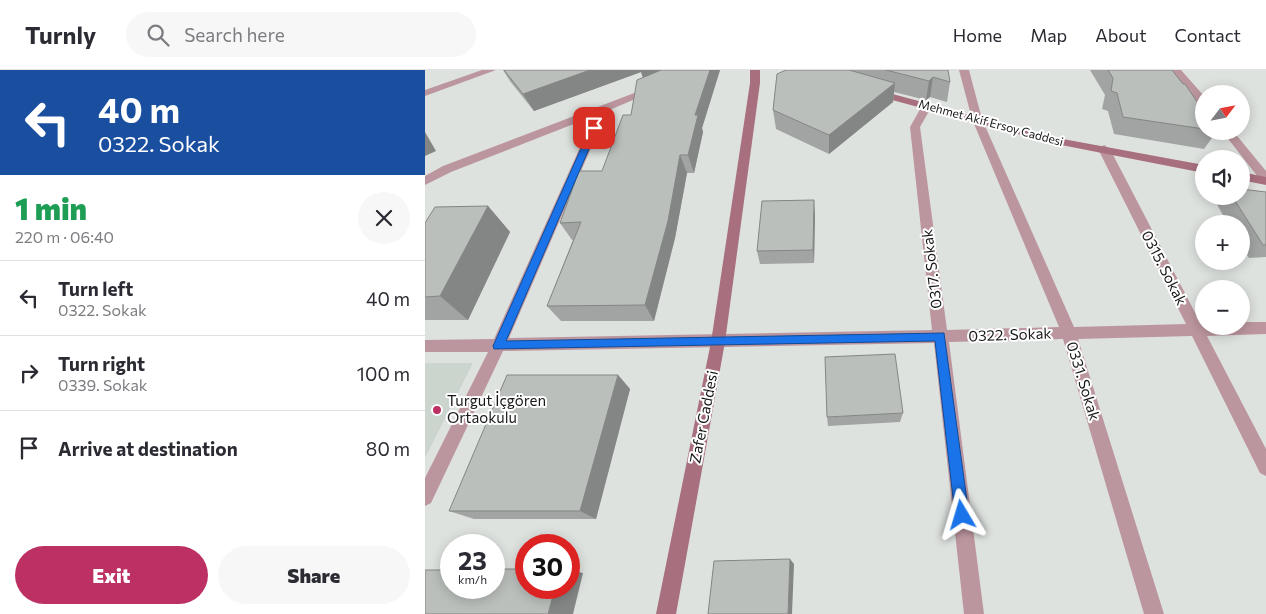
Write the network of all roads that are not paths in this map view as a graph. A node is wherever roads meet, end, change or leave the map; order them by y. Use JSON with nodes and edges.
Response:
{"nodes":[{"id":1,"x":491,"y":70,"type":"edge"},
{"id":2,"x":755,"y":70,"type":"edge"},
{"id":3,"x":964,"y":70,"type":"edge"},
{"id":4,"x":1177,"y":70,"type":"edge"},
{"id":5,"x":665,"y":85,"type":"edge"},
{"id":6,"x":866,"y":90,"type":"edge"},
{"id":7,"x":1195,"y":92,"type":"edge"},
{"id":8,"x":425,"y":93,"type":"edge"},
{"id":9,"x":927,"y":106,"type":"junction"},
{"id":10,"x":602,"y":110,"type":"junction"},
{"id":11,"x":977,"y":119,"type":"junction"},
{"id":12,"x":1234,"y":140,"type":"edge"},
{"id":13,"x":1104,"y":149,"type":"junction"},
{"id":14,"x":1195,"y":167,"type":"edge"},
{"id":15,"x":1250,"y":177,"type":"edge"},
{"id":16,"x":1266,"y":180,"type":"edge"},
{"id":17,"x":425,"y":181,"type":"edge"},
{"id":18,"x":1250,"y":328,"type":"edge"},
{"id":19,"x":1266,"y":328,"type":"edge"},
{"id":20,"x":1195,"y":330,"type":"joint"},
{"id":21,"x":1069,"y":333,"type":"junction"},
{"id":22,"x":1198,"y":335,"type":"edge"},
{"id":23,"x":940,"y":336,"type":"junction"},
{"id":24,"x":718,"y":342,"type":"junction"},
{"id":25,"x":425,"y":346,"type":"edge"},
{"id":26,"x":498,"y":346,"type":"junction"},
{"id":27,"x":1266,"y":467,"type":"edge"},
{"id":28,"x":425,"y":497,"type":"edge"},
{"id":29,"x":666,"y":614,"type":"edge"},
{"id":30,"x":974,"y":614,"type":"edge"},
{"id":31,"x":1153,"y":614,"type":"edge"}],
"edges":[{"from":1,"to":8,"type":"street"},
{"from":2,"to":24,"type":"street","name":"Zafer Caddesi"},
{"from":3,"to":11,"type":"street","name":"0331. Sokak"},
{"from":4,"to":7,"type":"street"},
{"from":5,"to":10,"type":"street"},
{"from":6,"to":9,"type":"street","name":"Mehmet Akif Ersoy Caddesi"},
{"from":9,"to":11,"type":"street","name":"Mehmet Akif Ersoy Caddesi"},
{"from":9,"to":23,"type":"street","name":"0317. Sokak"},
{"from":10,"to":17,"type":"street"},
{"from":10,"to":26,"type":"street"},
{"from":11,"to":13,"type":"street","name":"Mehmet Akif Ersoy Caddesi"},
{"from":11,"to":21,"type":"street","name":"0331. Sokak"},
{"from":12,"to":16,"type":"street"},
{"from":13,"to":14,"type":"street","name":"Mehmet Akif Ersoy Caddesi"},
{"from":13,"to":20,"type":"street","name":"0315. Sokak"},
{"from":15,"to":16,"type":"street"},
{"from":18,"to":19,"type":"street","name":"0322. Sokak"},
{"from":20,"to":21,"type":"street","name":"0322. Sokak"},
{"from":21,"to":23,"type":"street","name":"0322. Sokak"},
{"from":21,"to":31,"type":"street","name":"0331. Sokak"},
{"from":22,"to":27,"type":"street","name":"0315. Sokak"},
{"from":23,"to":24,"type":"street","name":"0322. Sokak"},
{"from":23,"to":30,"type":"street","name":"0317. Sokak"},
{"from":24,"to":26,"type":"street","name":"0322. Sokak"},
{"from":24,"to":29,"type":"street","name":"Zafer Caddesi"},
{"from":25,"to":26,"type":"street","name":"0322. Sokak"},
{"from":26,"to":28,"type":"street"}]}
